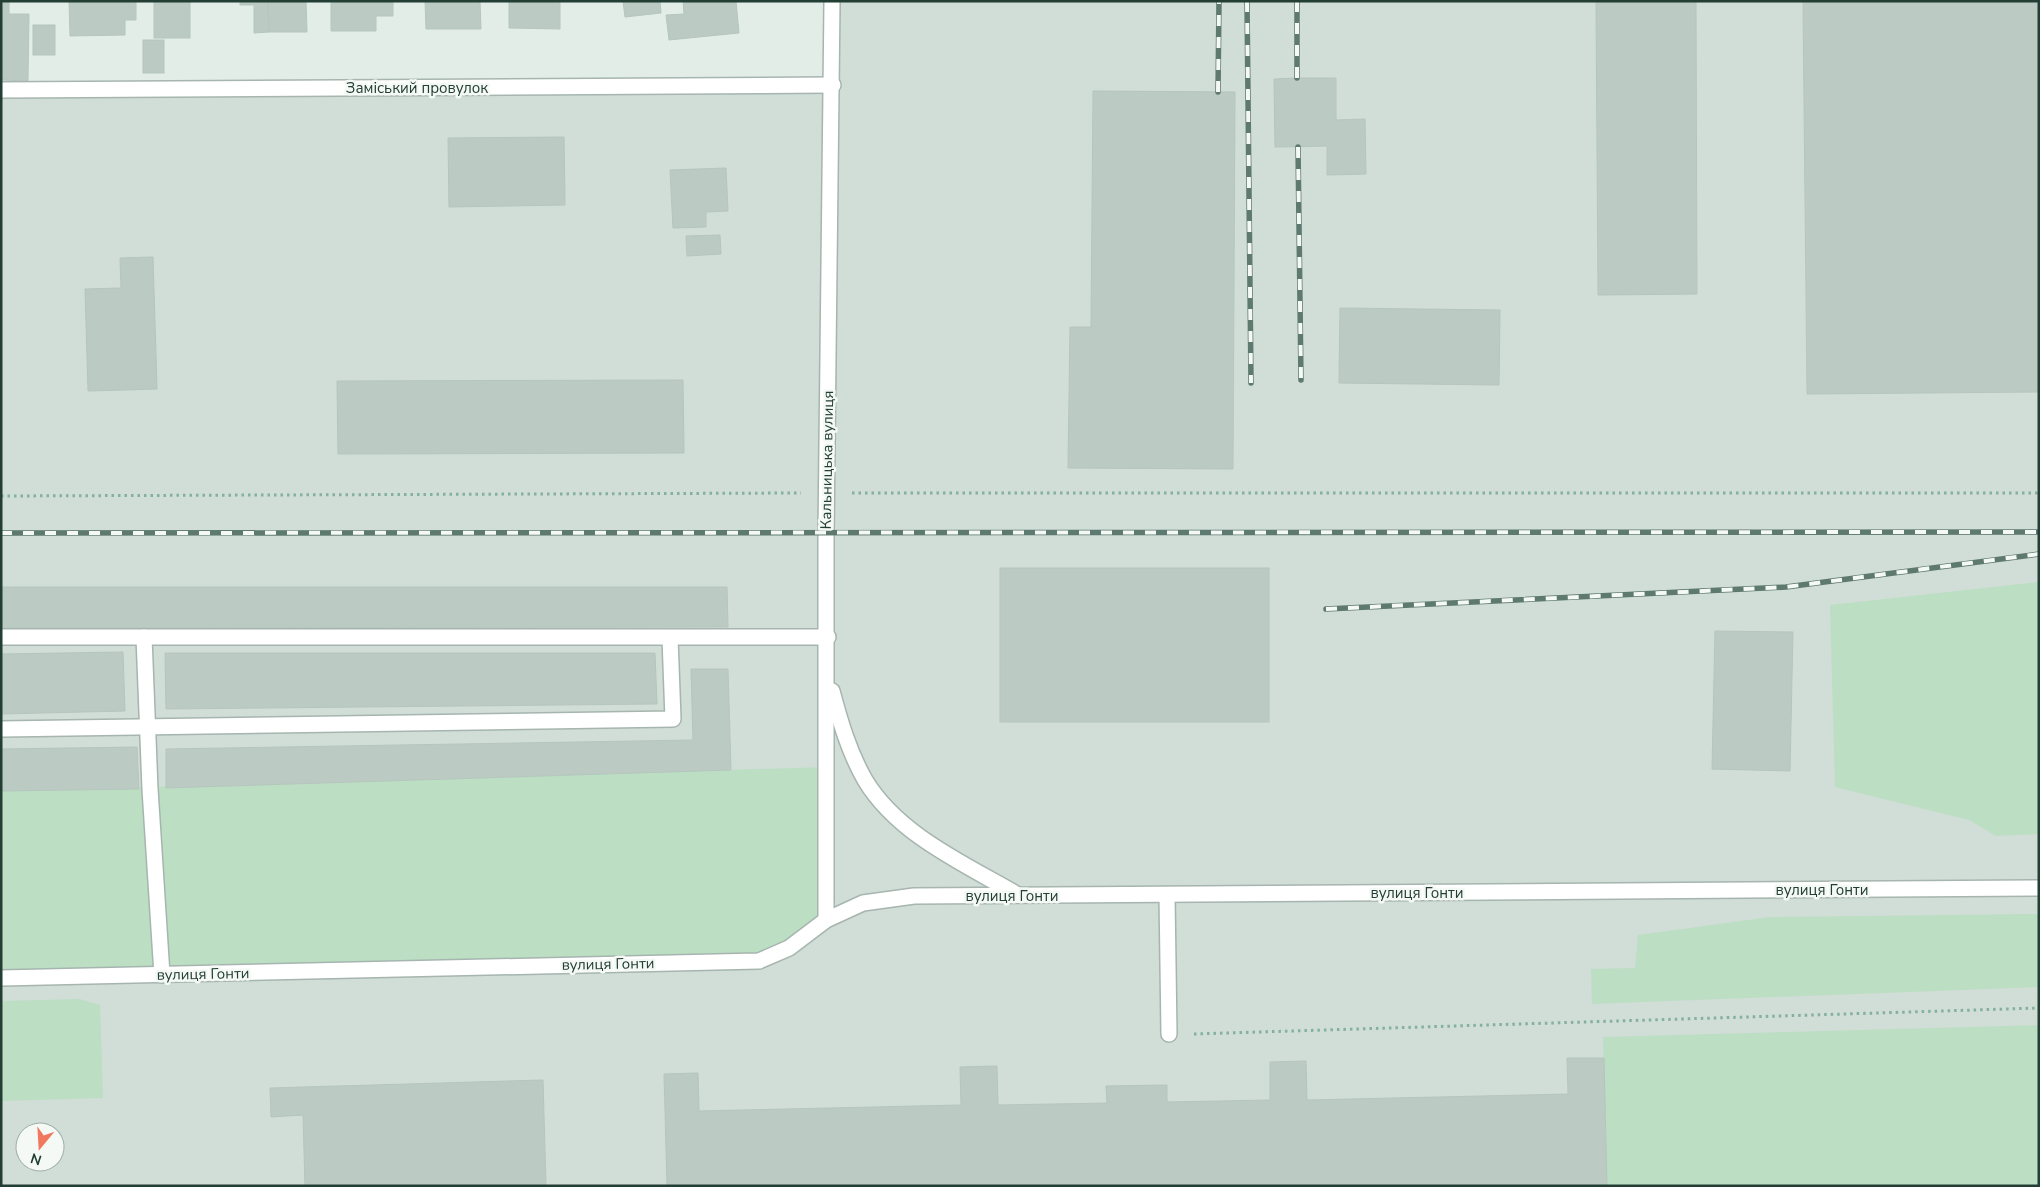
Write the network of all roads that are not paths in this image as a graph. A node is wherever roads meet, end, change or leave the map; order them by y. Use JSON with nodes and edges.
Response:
{"nodes":[{"id":1,"x":832,"y":1,"type":"edge"},
{"id":2,"x":833,"y":85,"type":"junction"},
{"id":3,"x":1,"y":90,"type":"edge"},
{"id":4,"x":1,"y":637,"type":"edge"},
{"id":5,"x":828,"y":637,"type":"junction"},
{"id":6,"x":144,"y":638,"type":"junction"},
{"id":7,"x":670,"y":638,"type":"junction"},
{"id":8,"x":827,"y":672,"type":"junction"},
{"id":9,"x":148,"y":727,"type":"junction"},
{"id":10,"x":1,"y":730,"type":"edge"},
{"id":11,"x":2039,"y":888,"type":"edge"},
{"id":12,"x":1168,"y":895,"type":"junction"},
{"id":13,"x":1020,"y":896,"type":"junction"},
{"id":14,"x":826,"y":920,"type":"junction"},
{"id":15,"x":162,"y":974,"type":"junction"},
{"id":16,"x":1,"y":978,"type":"edge"},
{"id":17,"x":1169,"y":1034,"type":"road end"}],
"edges":[{"from":1,"to":2,"type":"street","name":"Кальницька вулиця"},
{"from":2,"to":3,"type":"street","name":"Заміський провулок"},
{"from":2,"to":5,"type":"street","name":"Кальницька вулиця"},
{"from":4,"to":6,"type":"street"},
{"from":5,"to":7,"type":"street"},
{"from":5,"to":8,"type":"street","name":"Кальницька вулиця"},
{"from":6,"to":7,"type":"street"},
{"from":6,"to":9,"type":"street"},
{"from":7,"to":9,"type":"street"},
{"from":8,"to":13,"type":"street"},
{"from":8,"to":14,"type":"street","name":"Кальницька вулиця"},
{"from":9,"to":10,"type":"street"},
{"from":9,"to":15,"type":"street"},
{"from":11,"to":12,"type":"street","name":"вулиця Гонти"},
{"from":12,"to":13,"type":"street","name":"вулиця Гонти"},
{"from":12,"to":17,"type":"street"},
{"from":13,"to":14,"type":"street","name":"вулиця Гонти"},
{"from":14,"to":15,"type":"street","name":"вулиця Гонти"},
{"from":15,"to":16,"type":"street","name":"вулиця Гонти"}]}
